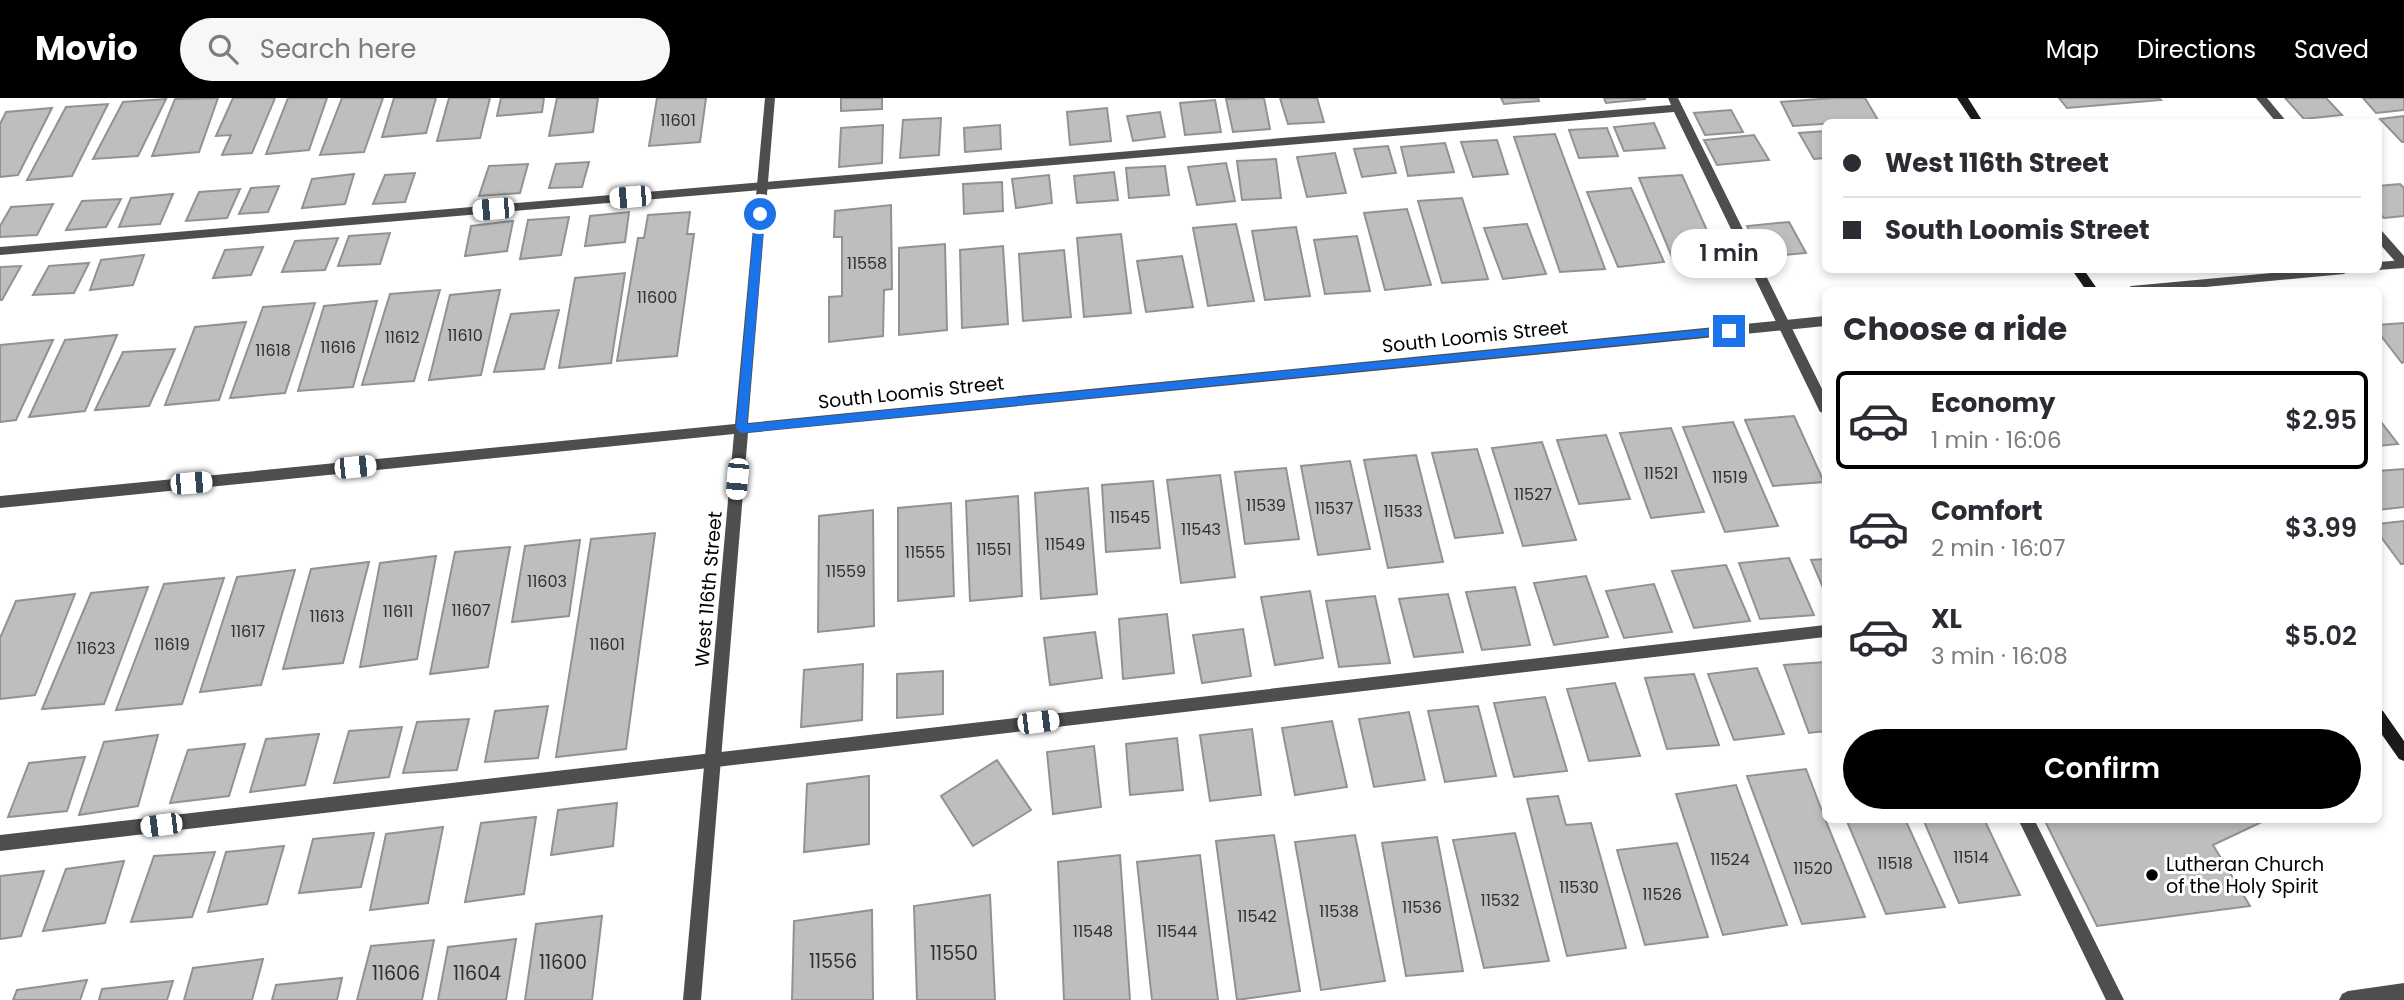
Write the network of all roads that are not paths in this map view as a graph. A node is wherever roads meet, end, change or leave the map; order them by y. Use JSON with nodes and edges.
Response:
{"nodes":[{"id":1,"x":770,"y":98,"type":"edge"},
{"id":2,"x":1962,"y":98,"type":"edge"},
{"id":3,"x":2261,"y":98,"type":"edge"},
{"id":4,"x":1675,"y":103,"type":"edge"},
{"id":5,"x":1976,"y":119,"type":"edge"},
{"id":6,"x":2279,"y":119,"type":"edge"},
{"id":7,"x":762,"y":186,"type":"junction"},
{"id":8,"x":2382,"y":239,"type":"edge"},
{"id":9,"x":0,"y":251,"type":"edge"},
{"id":10,"x":2404,"y":264,"type":"edge"},
{"id":11,"x":2382,"y":266,"type":"edge"},
{"id":12,"x":2312,"y":273,"type":"edge"},
{"id":13,"x":2163,"y":287,"type":"edge"},
{"id":14,"x":1822,"y":321,"type":"edge"},
{"id":15,"x":1785,"y":325,"type":"junction"},
{"id":16,"x":1822,"y":402,"type":"edge"},
{"id":17,"x":741,"y":428,"type":"junction"},
{"id":18,"x":0,"y":502,"type":"edge"},
{"id":19,"x":1822,"y":631,"type":"edge"},
{"id":20,"x":2382,"y":722,"type":"edge"},
{"id":21,"x":2404,"y":754,"type":"edge"},
{"id":22,"x":713,"y":760,"type":"junction"},
{"id":23,"x":2028,"y":823,"type":"edge"},
{"id":24,"x":0,"y":843,"type":"edge"},
{"id":25,"x":2404,"y":992,"type":"edge"},
{"id":26,"x":692,"y":1000,"type":"edge"},
{"id":27,"x":2115,"y":1000,"type":"edge"},
{"id":28,"x":2348,"y":1000,"type":"edge"}],
"edges":[{"from":1,"to":7,"type":"street","name":"West 116th Street"},
{"from":2,"to":5,"type":"street"},
{"from":3,"to":6,"type":"street"},
{"from":4,"to":7,"type":"street"},
{"from":4,"to":15,"type":"street"},
{"from":7,"to":9,"type":"street"},
{"from":7,"to":17,"type":"street","name":"West 116th Street"},
{"from":8,"to":10,"type":"street"},
{"from":10,"to":11,"type":"street"},
{"from":12,"to":13,"type":"street"},
{"from":14,"to":15,"type":"street","name":"South Loomis Street"},
{"from":15,"to":16,"type":"street"},
{"from":15,"to":17,"type":"street","name":"South Loomis Street"},
{"from":17,"to":18,"type":"street","name":"South Loomis Street"},
{"from":17,"to":22,"type":"street","name":"West 116th Street"},
{"from":19,"to":22,"type":"street"},
{"from":20,"to":21,"type":"street"},
{"from":22,"to":24,"type":"street"},
{"from":22,"to":26,"type":"street","name":"West 116th Street"},
{"from":23,"to":27,"type":"street"},
{"from":25,"to":28,"type":"street"}]}
